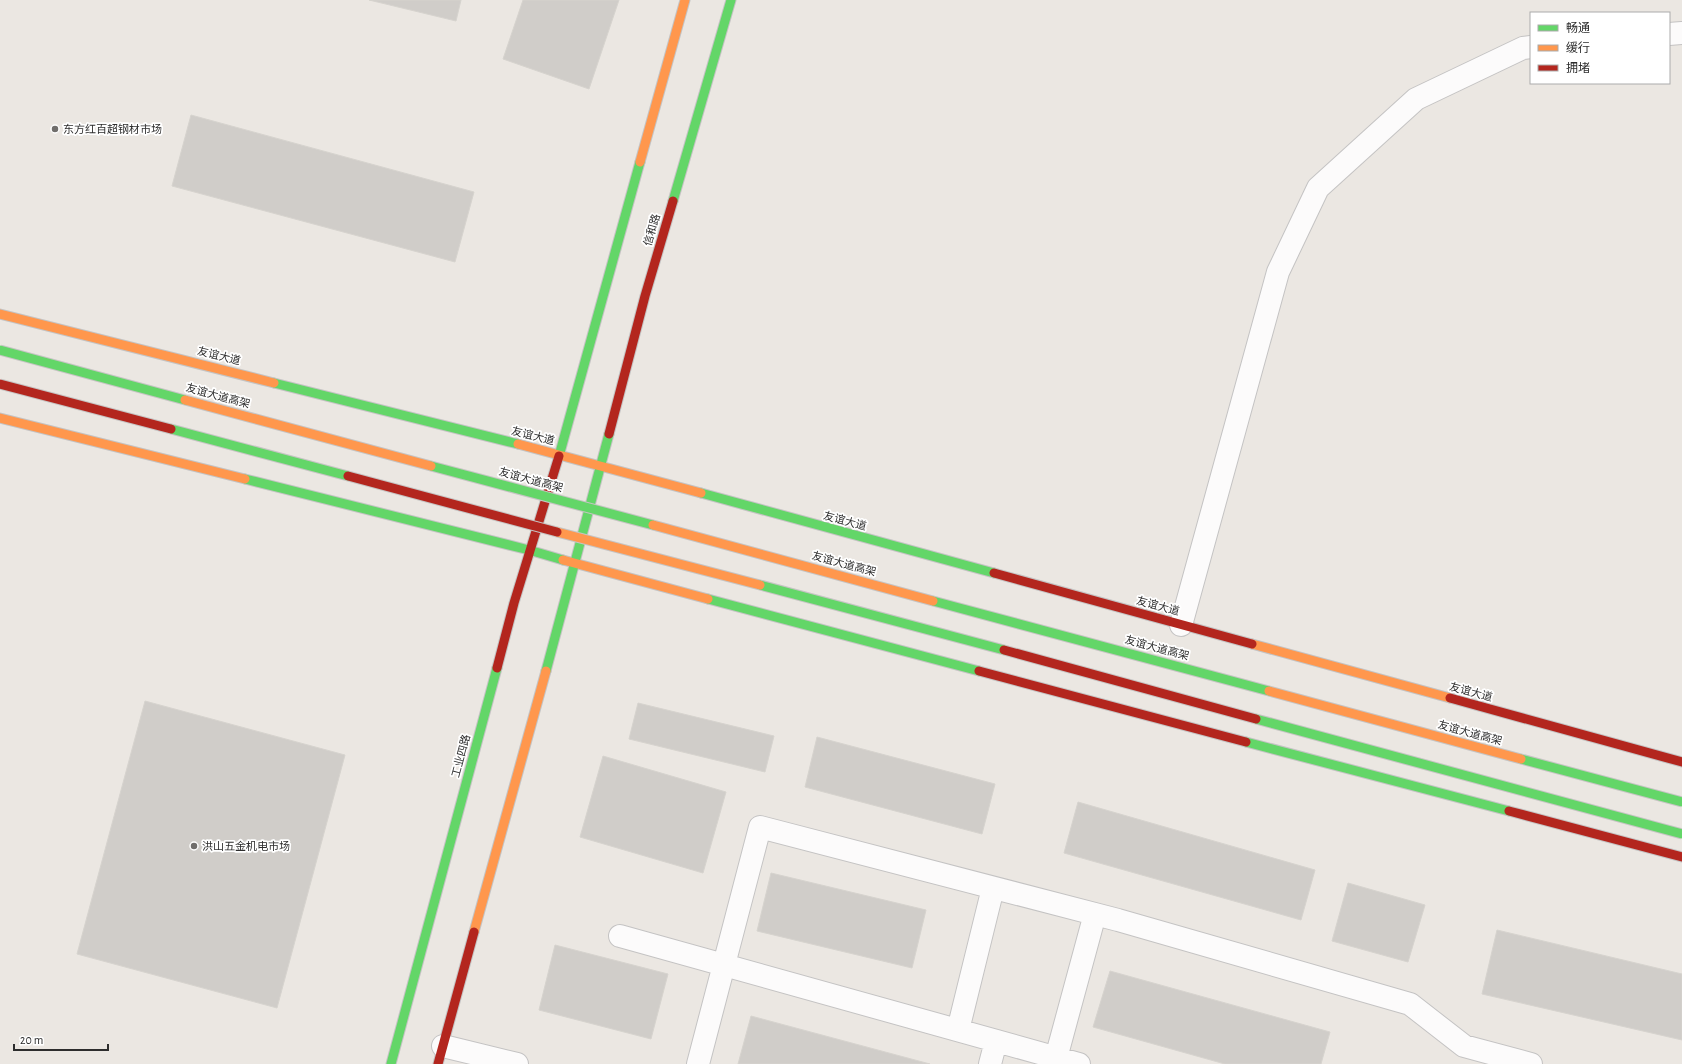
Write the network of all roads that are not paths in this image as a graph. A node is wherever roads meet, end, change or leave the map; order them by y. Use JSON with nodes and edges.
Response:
{"nodes":[{"id":1,"x":685,"y":0,"type":"edge"},
{"id":2,"x":731,"y":0,"type":"edge"},
{"id":3,"x":1682,"y":33,"type":"edge"},
{"id":4,"x":1670,"y":34,"type":"edge"},
{"id":5,"x":1530,"y":48,"type":"edge"},
{"id":6,"x":0,"y":314,"type":"edge"},
{"id":7,"x":0,"y":350,"type":"edge"},
{"id":8,"x":0,"y":384,"type":"edge"},
{"id":9,"x":0,"y":418,"type":"edge"},
{"id":10,"x":559,"y":454,"type":"junction"},
{"id":11,"x":600,"y":467,"type":"junction"},
{"id":12,"x":529,"y":550,"type":"junction"},
{"id":13,"x":575,"y":564,"type":"junction"},
{"id":14,"x":1181,"y":625,"type":"junction"},
{"id":15,"x":1682,"y":762,"type":"edge"},
{"id":16,"x":1682,"y":802,"type":"edge"},
{"id":17,"x":1682,"y":834,"type":"edge"},
{"id":18,"x":1682,"y":856,"type":"edge"},
{"id":19,"x":993,"y":888,"type":"junction"},
{"id":20,"x":1095,"y":914,"type":"junction"},
{"id":21,"x":620,"y":936,"type":"dead end"},
{"id":22,"x":724,"y":964,"type":"junction"},
{"id":23,"x":958,"y":1030,"type":"junction"},
{"id":24,"x":996,"y":1041,"type":"junction"},
{"id":25,"x":440,"y":1055,"type":"edge"},
{"id":26,"x":1056,"y":1058,"type":"junction"},
{"id":27,"x":391,"y":1064,"type":"edge"},
{"id":28,"x":517,"y":1064,"type":"edge"},
{"id":29,"x":698,"y":1064,"type":"edge"},
{"id":30,"x":990,"y":1064,"type":"edge"},
{"id":31,"x":1079,"y":1064,"type":"edge"},
{"id":32,"x":1531,"y":1064,"type":"edge"}],
"edges":[{"from":1,"to":10,"type":"main road"},
{"from":2,"to":11,"type":"main road","name":"信和路"},
{"from":3,"to":4,"type":"street"},
{"from":5,"to":14,"type":"street"},
{"from":6,"to":10,"type":"main road","name":"友谊大道"},
{"from":7,"to":16,"type":"main road","name":"友谊大道高架","bridge":true},
{"from":8,"to":17,"type":"main road","bridge":true},
{"from":9,"to":12,"type":"main road"},
{"from":10,"to":11,"type":"main road","name":"友谊大道"},
{"from":10,"to":12,"type":"main road","name":"工业四路"},
{"from":11,"to":13,"type":"main road"},
{"from":11,"to":14,"type":"main road","name":"友谊大道"},
{"from":12,"to":13,"type":"main road"},
{"from":12,"to":27,"type":"main road","name":"工业四路"},
{"from":13,"to":18,"type":"main road"},
{"from":13,"to":25,"type":"main road"},
{"from":14,"to":15,"type":"main road","name":"友谊大道"},
{"from":19,"to":20,"type":"street"},
{"from":19,"to":22,"type":"street"},
{"from":19,"to":23,"type":"street"},
{"from":20,"to":26,"type":"street"},
{"from":20,"to":32,"type":"street"},
{"from":21,"to":22,"type":"street"},
{"from":22,"to":23,"type":"street"},
{"from":22,"to":29,"type":"street"},
{"from":23,"to":24,"type":"street"},
{"from":24,"to":26,"type":"street"},
{"from":24,"to":30,"type":"street"},
{"from":25,"to":28,"type":"street"},
{"from":26,"to":31,"type":"street"}]}
